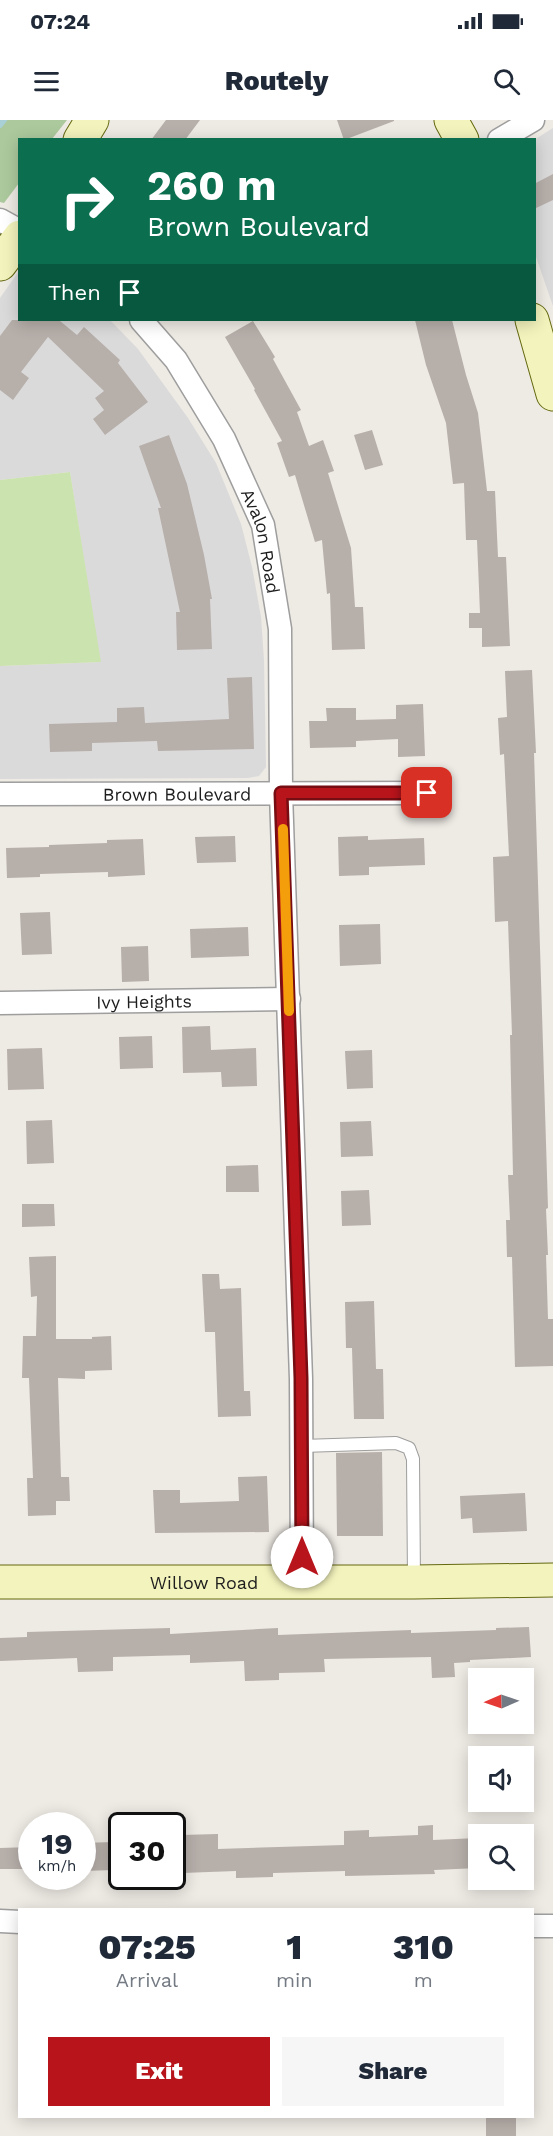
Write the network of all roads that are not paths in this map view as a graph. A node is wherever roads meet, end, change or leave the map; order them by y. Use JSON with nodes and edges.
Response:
{"nodes":[{"id":1,"x":92,"y":120,"type":"edge"},
{"id":2,"x":451,"y":120,"type":"edge"},
{"id":3,"x":533,"y":120,"type":"edge"},
{"id":4,"x":81,"y":138,"type":"edge"},
{"id":5,"x":461,"y":138,"type":"edge"},
{"id":6,"x":502,"y":138,"type":"edge"},
{"id":7,"x":0,"y":220,"type":"edge"},
{"id":8,"x":18,"y":230,"type":"edge"},
{"id":9,"x":18,"y":240,"type":"edge"},
{"id":10,"x":0,"y":264,"type":"edge"},
{"id":11,"x":142,"y":321,"type":"edge"},
{"id":12,"x":532,"y":321,"type":"edge"},
{"id":13,"x":553,"y":394,"type":"edge"},
{"id":14,"x":281,"y":793,"type":"junction"},
{"id":15,"x":427,"y":793,"type":"dead end"},
{"id":16,"x":0,"y":794,"type":"edge"},
{"id":17,"x":289,"y":999,"type":"junction"},
{"id":18,"x":0,"y":1003,"type":"edge"},
{"id":19,"x":302,"y":1446,"type":"junction"},
{"id":20,"x":553,"y":1580,"type":"edge"},
{"id":21,"x":0,"y":1582,"type":"edge"},
{"id":22,"x":303,"y":1582,"type":"junction"},
{"id":23,"x":414,"y":1582,"type":"junction"},
{"id":24,"x":0,"y":1921,"type":"edge"},
{"id":25,"x":18,"y":1922,"type":"edge"},
{"id":26,"x":534,"y":1926,"type":"edge"},
{"id":27,"x":553,"y":1926,"type":"edge"}],
"edges":[{"from":1,"to":4,"type":"street"},
{"from":2,"to":5,"type":"street"},
{"from":3,"to":6,"type":"street"},
{"from":7,"to":8,"type":"street"},
{"from":9,"to":10,"type":"street"},
{"from":11,"to":14,"type":"street","name":"Avalon Road"},
{"from":12,"to":13,"type":"street"},
{"from":14,"to":15,"type":"street","name":"Brown Boulevard"},
{"from":14,"to":16,"type":"street","name":"Brown Boulevard"},
{"from":14,"to":17,"type":"street","name":"Avalon Road"},
{"from":17,"to":18,"type":"street","name":"Ivy Heights"},
{"from":17,"to":19,"type":"street","name":"Avalon Road"},
{"from":19,"to":22,"type":"street","name":"Avalon Road"},
{"from":19,"to":23,"type":"lane"},
{"from":20,"to":23,"type":"street","name":"Willow Road"},
{"from":21,"to":22,"type":"street","name":"Willow Road"},
{"from":22,"to":23,"type":"street","name":"Willow Road"},
{"from":24,"to":25,"type":"street"},
{"from":26,"to":27,"type":"street"}]}
